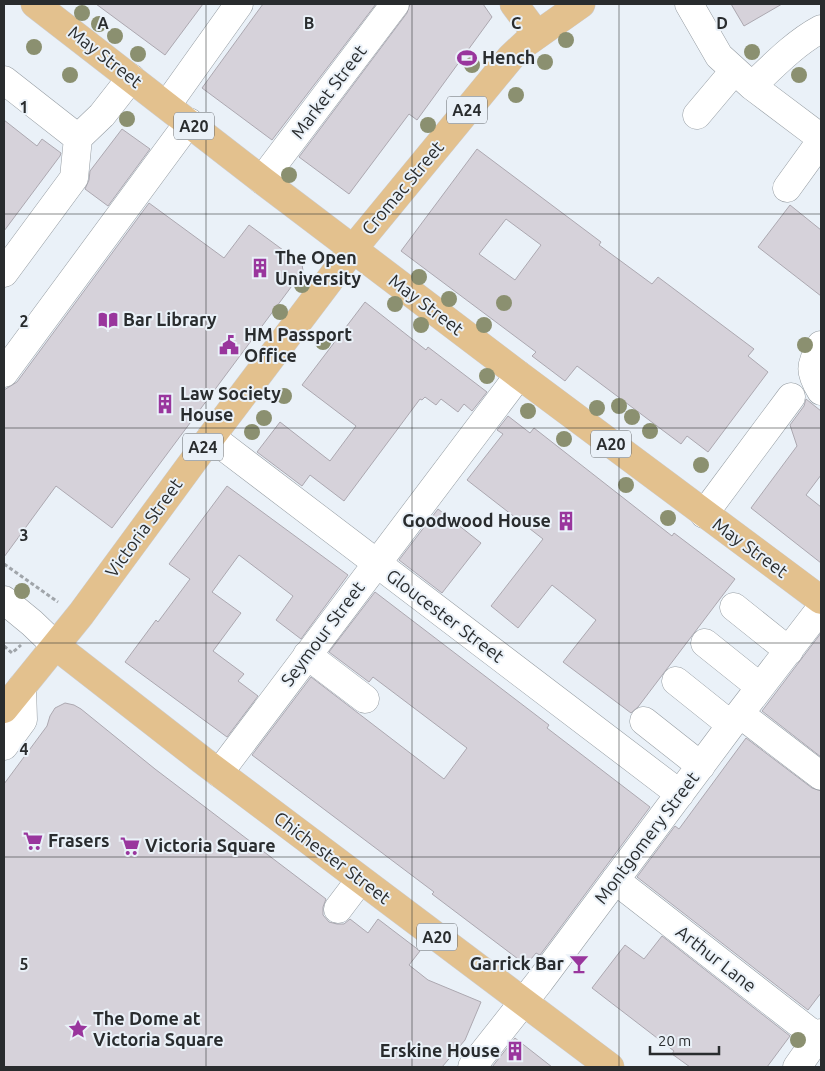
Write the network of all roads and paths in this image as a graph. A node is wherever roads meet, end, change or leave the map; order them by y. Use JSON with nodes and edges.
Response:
{"nodes":[{"id":1,"x":35,"y":4,"type":"edge"},
{"id":2,"x":239,"y":4,"type":"edge"},
{"id":3,"x":395,"y":4,"type":"edge"},
{"id":4,"x":514,"y":4,"type":"edge"},
{"id":5,"x":535,"y":4,"type":"edge"},
{"id":6,"x":581,"y":4,"type":"edge"},
{"id":7,"x":690,"y":4,"type":"edge"},
{"id":8,"x":821,"y":29,"type":"edge"},
{"id":9,"x":540,"y":33,"type":"junction"},
{"id":10,"x":131,"y":78,"type":"junction"},
{"id":11,"x":743,"y":79,"type":"junction"},
{"id":12,"x":4,"y":80,"type":"edge"},
{"id":13,"x":167,"y":105,"type":"junction"},
{"id":14,"x":697,"y":115,"type":"dead end"},
{"id":15,"x":189,"y":122,"type":"junction"},
{"id":16,"x":78,"y":138,"type":"junction"},
{"id":17,"x":821,"y":139,"type":"edge"},
{"id":18,"x":262,"y":180,"type":"junction"},
{"id":19,"x":787,"y":188,"type":"dead end"},
{"id":20,"x":353,"y":249,"type":"junction"},
{"id":21,"x":4,"y":273,"type":"edge"},
{"id":22,"x":821,"y":345,"type":"edge"},
{"id":23,"x":4,"y":373,"type":"edge"},
{"id":24,"x":519,"y":376,"type":"junction"},
{"id":25,"x":821,"y":391,"type":"edge"},
{"id":26,"x":791,"y":397,"type":"dead end"},
{"id":27,"x":211,"y":437,"type":"junction"},
{"id":28,"x":704,"y":514,"type":"junction"},
{"id":29,"x":376,"y":563,"type":"junction"},
{"id":30,"x":4,"y":564,"type":"edge"},
{"id":31,"x":4,"y":600,"type":"edge"},
{"id":32,"x":821,"y":600,"type":"edge"},
{"id":33,"x":64,"y":603,"type":"dead end"},
{"id":34,"x":734,"y":607,"type":"dead end"},
{"id":35,"x":821,"y":608,"type":"edge"},
{"id":36,"x":705,"y":643,"type":"dead end"},
{"id":37,"x":56,"y":646,"type":"junction"},
{"id":38,"x":789,"y":651,"type":"junction"},
{"id":39,"x":307,"y":655,"type":"junction"},
{"id":40,"x":676,"y":681,"type":"dead end"},
{"id":41,"x":22,"y":687,"type":"junction"},
{"id":42,"x":760,"y":687,"type":"junction"},
{"id":43,"x":365,"y":699,"type":"dead end"},
{"id":44,"x":4,"y":709,"type":"edge"},
{"id":45,"x":735,"y":719,"type":"junction"},
{"id":46,"x":644,"y":721,"type":"dead end"},
{"id":47,"x":4,"y":746,"type":"edge"},
{"id":48,"x":701,"y":766,"type":"junction"},
{"id":49,"x":219,"y":773,"type":"junction"},
{"id":50,"x":821,"y":776,"type":"edge"},
{"id":51,"x":675,"y":812,"type":"junction"},
{"id":52,"x":360,"y":880,"type":"junction"},
{"id":53,"x":615,"y":880,"type":"junction"},
{"id":54,"x":338,"y":909,"type":"dead end"},
{"id":55,"x":523,"y":1002,"type":"junction"},
{"id":56,"x":820,"y":1036,"type":"edge"},
{"id":57,"x":803,"y":1065,"type":"edge"},
{"id":58,"x":472,"y":1067,"type":"edge"},
{"id":59,"x":610,"y":1067,"type":"edge"}],
"edges":[{"from":1,"to":10,"type":"main road","name":"May Street","number":"A20"},
{"from":2,"to":13,"type":"street"},
{"from":3,"to":18,"type":"street","name":"Market Street"},
{"from":4,"to":9,"type":"main road"},
{"from":5,"to":9,"type":"main road"},
{"from":6,"to":9,"type":"main road","name":"Cromac Street","number":"A24"},
{"from":7,"to":11,"type":"street"},
{"from":8,"to":11,"type":"street"},
{"from":9,"to":20,"type":"main road","name":"Cromac Street","number":"A24"},
{"from":10,"to":13,"type":"main road","name":"May Street","number":"A20"},
{"from":10,"to":16,"type":"street"},
{"from":11,"to":14,"type":"street"},
{"from":11,"to":17,"type":"street"},
{"from":12,"to":16,"type":"street"},
{"from":13,"to":15,"type":"main road","name":"May Street","number":"A20"},
{"from":15,"to":18,"type":"main road","name":"May Street","number":"A20"},
{"from":15,"to":23,"type":"street"},
{"from":16,"to":21,"type":"street"},
{"from":17,"to":19,"type":"street"},
{"from":18,"to":20,"type":"main road","name":"May Street","number":"A20"},
{"from":20,"to":24,"type":"main road","name":"May Street","number":"A20"},
{"from":20,"to":27,"type":"main road","name":"Victoria Street","number":"A24"},
{"from":22,"to":25,"type":"street"},
{"from":24,"to":28,"type":"main road","name":"May Street","number":"A20"},
{"from":24,"to":29,"type":"street","name":"Seymour Street"},
{"from":26,"to":28,"type":"street"},
{"from":27,"to":29,"type":"street","name":"Gloucester Street"},
{"from":27,"to":37,"type":"main road","name":"Victoria Street","number":"A24"},
{"from":28,"to":32,"type":"main road","name":"May Street","number":"A20"},
{"from":29,"to":39,"type":"street","name":"Seymour Street"},
{"from":29,"to":51,"type":"street","name":"Gloucester Street"},
{"from":30,"to":33,"type":"path"},
{"from":31,"to":37,"type":"street"},
{"from":34,"to":38,"type":"street"},
{"from":35,"to":38,"type":"street","name":"Montgomery Street"},
{"from":36,"to":42,"type":"street"},
{"from":37,"to":41,"type":"main road","name":"Victoria Street","number":"A24"},
{"from":37,"to":49,"type":"main road","name":"Chichester Street","number":"A20"},
{"from":38,"to":42,"type":"street","name":"Montgomery Street"},
{"from":39,"to":43,"type":"street"},
{"from":39,"to":49,"type":"street","name":"Seymour Street"},
{"from":40,"to":45,"type":"street"},
{"from":41,"to":44,"type":"main road","name":"Victoria Street","number":"A24"},
{"from":41,"to":47,"type":"street"},
{"from":42,"to":45,"type":"street","name":"Montgomery Street"},
{"from":45,"to":48,"type":"street","name":"Montgomery Street"},
{"from":45,"to":50,"type":"street"},
{"from":46,"to":48,"type":"street"},
{"from":48,"to":51,"type":"street","name":"Montgomery Street"},
{"from":49,"to":52,"type":"main road","name":"Chichester Street","number":"A20"},
{"from":51,"to":53,"type":"street","name":"Montgomery Street"},
{"from":52,"to":54,"type":"street"},
{"from":52,"to":55,"type":"main road","name":"Chichester Street","number":"A20"},
{"from":53,"to":55,"type":"street","name":"Montgomery Street"},
{"from":53,"to":56,"type":"street","name":"Arthur Lane"},
{"from":55,"to":58,"type":"street","name":"Montgomery Street"},
{"from":55,"to":59,"type":"main road","name":"Chichester Street","number":"A20"},
{"from":56,"to":57,"type":"street"}]}
